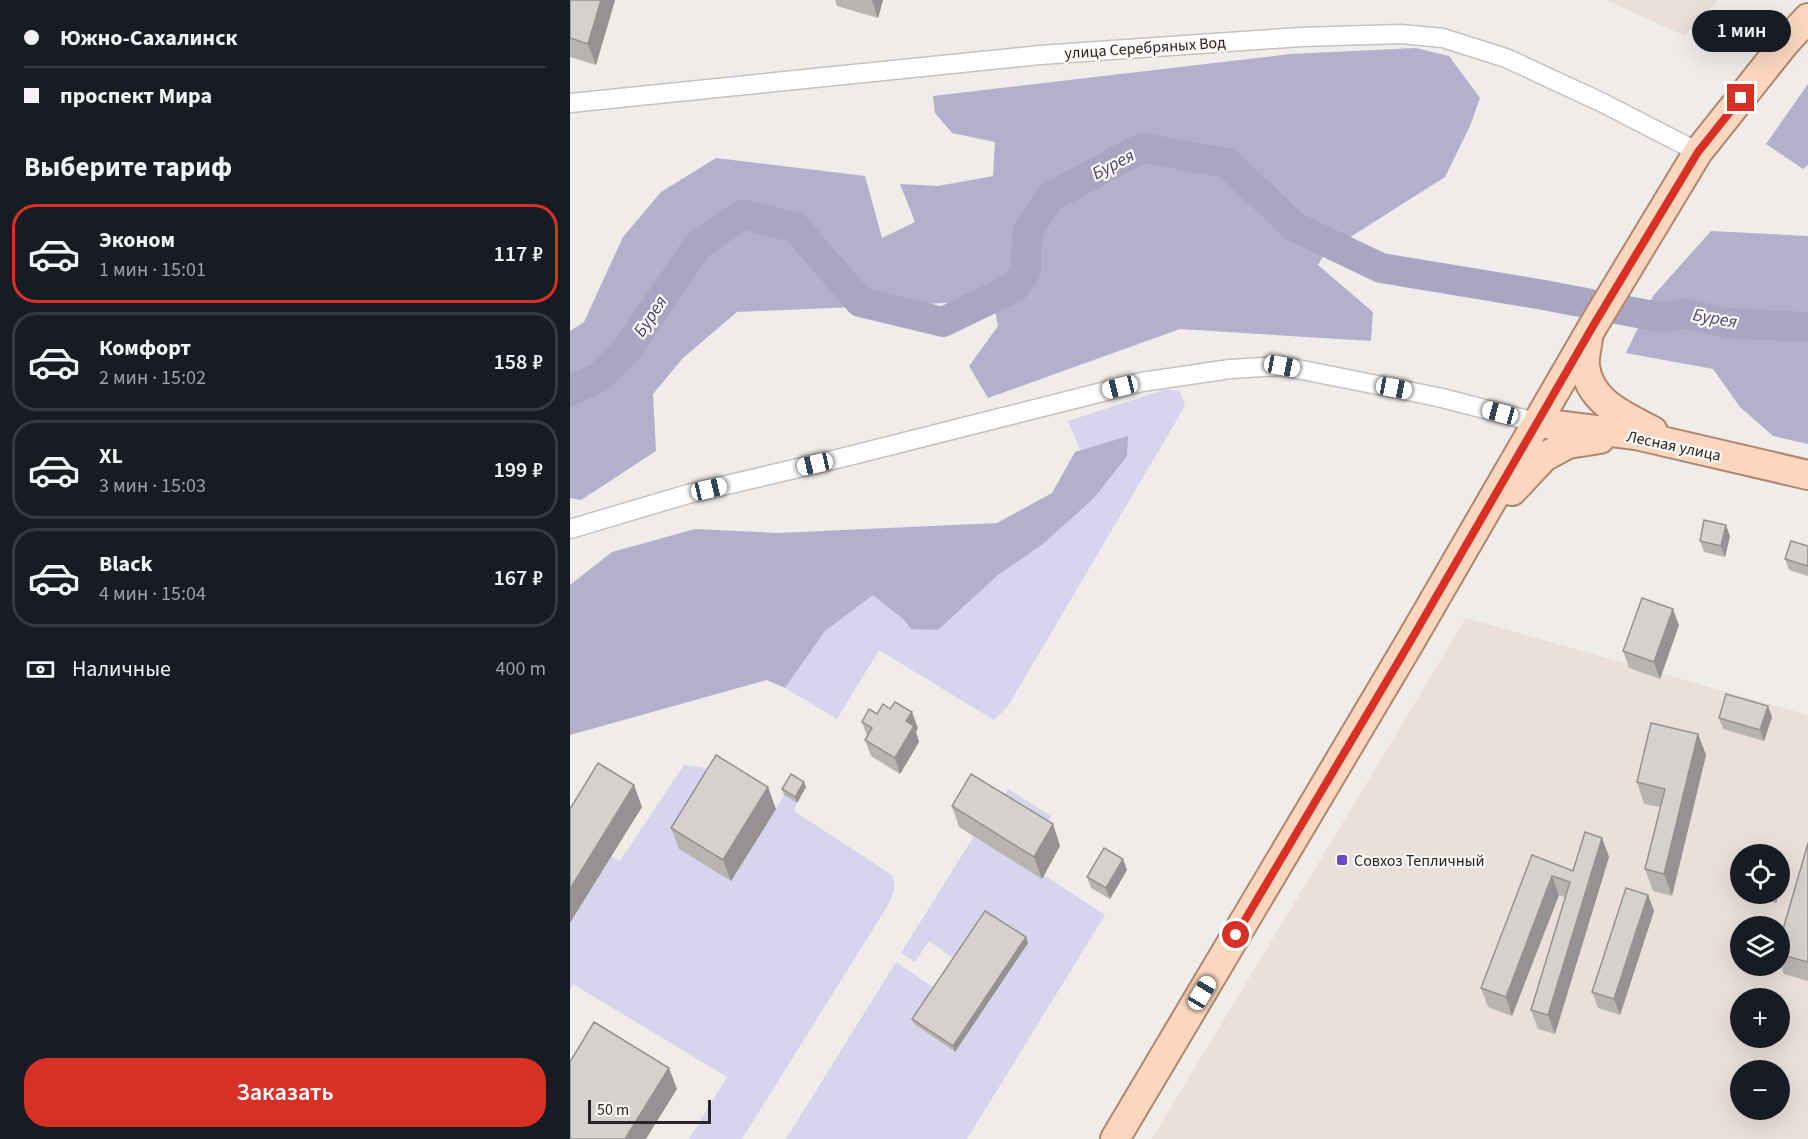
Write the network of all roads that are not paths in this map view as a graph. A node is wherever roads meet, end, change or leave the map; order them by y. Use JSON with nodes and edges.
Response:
{"nodes":[{"id":1,"x":1808,"y":18,"type":"edge"},
{"id":2,"x":570,"y":103,"type":"edge"},
{"id":3,"x":1698,"y":152,"type":"junction"},
{"id":4,"x":1591,"y":331,"type":"junction"},
{"id":5,"x":1539,"y":423,"type":"junction"},
{"id":6,"x":1627,"y":435,"type":"junction"},
{"id":7,"x":1682,"y":446,"type":"junction"},
{"id":8,"x":1808,"y":475,"type":"edge"},
{"id":9,"x":570,"y":528,"type":"edge"},
{"id":10,"x":1462,"y":554,"type":"junction"},
{"id":11,"x":1114,"y":1139,"type":"edge"}],
"edges":[{"from":1,"to":3,"type":"main road"},
{"from":2,"to":3,"type":"street","name":"улица Серебряных Вод"},
{"from":3,"to":4,"type":"main road"},
{"from":4,"to":5,"type":"main road"},
{"from":4,"to":7,"type":"main road"},
{"from":5,"to":6,"type":"main road","name":"Лесная улица"},
{"from":5,"to":9,"type":"street"},
{"from":5,"to":10,"type":"main road"},
{"from":6,"to":7,"type":"main road","name":"Лесная улица"},
{"from":6,"to":10,"type":"main road"},
{"from":7,"to":8,"type":"main road","name":"Лесная улица"},
{"from":10,"to":11,"type":"main road"}]}
